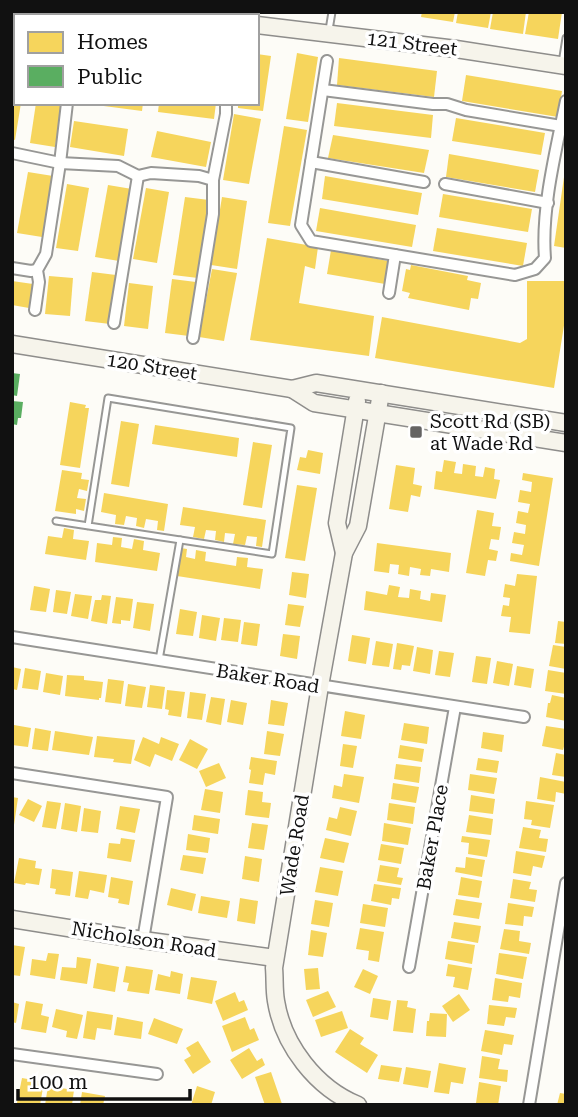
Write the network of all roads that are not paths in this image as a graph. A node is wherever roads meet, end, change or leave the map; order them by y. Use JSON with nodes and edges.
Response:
{"nodes":[{"id":1,"x":332,"y":12,"type":"edge"},
{"id":2,"x":259,"y":25,"type":"edge"},
{"id":3,"x":329,"y":33,"type":"junction"},
{"id":4,"x":566,"y":38,"type":"edge"},
{"id":5,"x":327,"y":61,"type":"dead end"},
{"id":6,"x":564,"y":66,"type":"edge"},
{"id":7,"x":323,"y":90,"type":"junction"},
{"id":8,"x":566,"y":101,"type":"edge"},
{"id":9,"x":67,"y":105,"type":"edge"},
{"id":10,"x":226,"y":105,"type":"edge"},
{"id":11,"x":561,"y":126,"type":"junction"},
{"id":12,"x":12,"y":153,"type":"edge"},
{"id":13,"x":311,"y":162,"type":"junction"},
{"id":14,"x":60,"y":163,"type":"junction"},
{"id":15,"x":138,"y":176,"type":"junction"},
{"id":16,"x":213,"y":180,"type":"junction"},
{"id":17,"x":424,"y":181,"type":"dead end"},
{"id":18,"x":445,"y":184,"type":"dead end"},
{"id":19,"x":548,"y":203,"type":"junction"},
{"id":20,"x":395,"y":255,"type":"junction"},
{"id":21,"x":12,"y":268,"type":"edge"},
{"id":22,"x":37,"y":270,"type":"junction"},
{"id":23,"x":389,"y":293,"type":"dead end"},
{"id":24,"x":35,"y":310,"type":"dead end"},
{"id":25,"x":114,"y":323,"type":"dead end"},
{"id":26,"x":193,"y":338,"type":"dead end"},
{"id":27,"x":12,"y":344,"type":"edge"},
{"id":28,"x":292,"y":388,"type":"junction"},
{"id":29,"x":359,"y":390,"type":"junction"},
{"id":30,"x":381,"y":393,"type":"junction"},
{"id":31,"x":356,"y":409,"type":"junction"},
{"id":32,"x":378,"y":413,"type":"junction"},
{"id":33,"x":566,"y":423,"type":"edge"},
{"id":34,"x":566,"y":443,"type":"edge"},
{"id":35,"x":56,"y":521,"type":"dead end"},
{"id":36,"x":88,"y":526,"type":"junction"},
{"id":37,"x":180,"y":540,"type":"junction"},
{"id":38,"x":344,"y":553,"type":"junction"},
{"id":39,"x":12,"y":637,"type":"edge"},
{"id":40,"x":159,"y":660,"type":"junction"},
{"id":41,"x":320,"y":686,"type":"junction"},
{"id":42,"x":455,"y":707,"type":"junction"},
{"id":43,"x":524,"y":718,"type":"dead end"},
{"id":44,"x":12,"y":773,"type":"edge"},
{"id":45,"x":566,"y":883,"type":"edge"},
{"id":46,"x":565,"y":899,"type":"edge"},
{"id":47,"x":12,"y":919,"type":"edge"},
{"id":48,"x":142,"y":940,"type":"junction"},
{"id":49,"x":275,"y":958,"type":"junction"},
{"id":50,"x":409,"y":967,"type":"dead end"},
{"id":51,"x":12,"y":1054,"type":"edge"},
{"id":52,"x":157,"y":1074,"type":"dead end"},
{"id":53,"x":358,"y":1105,"type":"edge"},
{"id":54,"x":528,"y":1105,"type":"edge"}],
"edges":[{"from":1,"to":3,"type":"lane"},
{"from":2,"to":3,"type":"street","name":"121 Street"},
{"from":3,"to":6,"type":"street","name":"121 Street"},
{"from":4,"to":6,"type":"lane"},
{"from":5,"to":7,"type":"street"},
{"from":7,"to":11,"type":"street"},
{"from":7,"to":13,"type":"street"},
{"from":8,"to":11,"type":"street"},
{"from":9,"to":14,"type":"street"},
{"from":10,"to":16,"type":"street"},
{"from":11,"to":19,"type":"street"},
{"from":12,"to":14,"type":"street"},
{"from":13,"to":17,"type":"street"},
{"from":13,"to":20,"type":"street"},
{"from":14,"to":15,"type":"street"},
{"from":14,"to":22,"type":"street"},
{"from":15,"to":16,"type":"street"},
{"from":15,"to":25,"type":"street"},
{"from":16,"to":26,"type":"street"},
{"from":18,"to":19,"type":"street"},
{"from":19,"to":20,"type":"street"},
{"from":20,"to":23,"type":"street"},
{"from":21,"to":22,"type":"street"},
{"from":22,"to":24,"type":"street"},
{"from":27,"to":28,"type":"street","name":"120 Street"},
{"from":28,"to":29,"type":"street","name":"120 Street"},
{"from":28,"to":31,"type":"street","name":"120 Street"},
{"from":29,"to":30,"type":"street","name":"120 Street"},
{"from":29,"to":31,"type":"street","name":"Wade Road"},
{"from":30,"to":32,"type":"street","name":"Wade Road"},
{"from":30,"to":33,"type":"street","name":"120 Street"},
{"from":31,"to":32,"type":"street","name":"120 Street"},
{"from":31,"to":38,"type":"street","name":"Wade Road"},
{"from":32,"to":34,"type":"street","name":"120 Street"},
{"from":32,"to":38,"type":"street","name":"Wade Road"},
{"from":35,"to":36,"type":"lane"},
{"from":36,"to":37,"type":"lane"},
{"from":36,"to":37,"type":"lane"},
{"from":37,"to":40,"type":"lane"},
{"from":38,"to":41,"type":"street","name":"Wade Road"},
{"from":39,"to":40,"type":"street","name":"Baker Road"},
{"from":40,"to":41,"type":"street","name":"Baker Road"},
{"from":41,"to":42,"type":"street","name":"Baker Road"},
{"from":41,"to":49,"type":"street","name":"Wade Road"},
{"from":42,"to":43,"type":"street","name":"Baker Road"},
{"from":42,"to":50,"type":"street","name":"Baker Place"},
{"from":44,"to":48,"type":"street"},
{"from":45,"to":46,"type":"street"},
{"from":46,"to":54,"type":"street"},
{"from":47,"to":48,"type":"street","name":"Nicholson Road"},
{"from":48,"to":49,"type":"street","name":"Nicholson Road"},
{"from":49,"to":53,"type":"street","name":"Wade Road"},
{"from":51,"to":52,"type":"street"}]}
